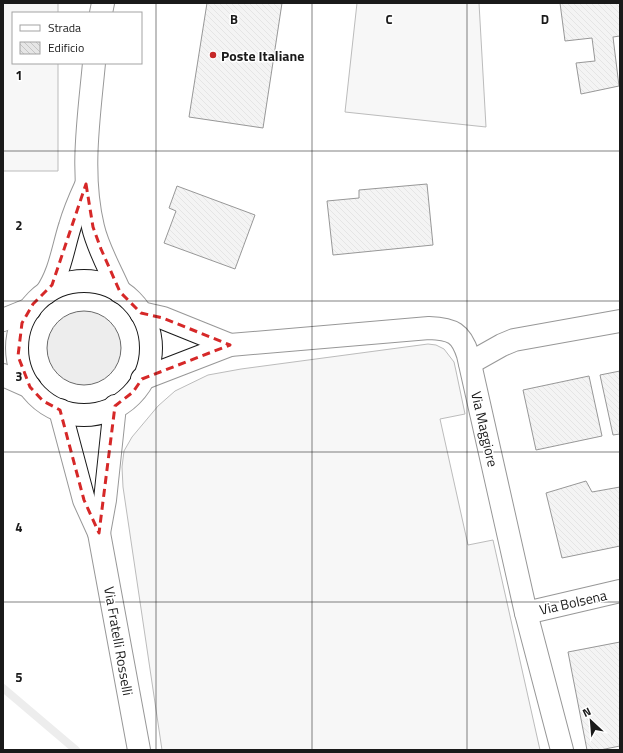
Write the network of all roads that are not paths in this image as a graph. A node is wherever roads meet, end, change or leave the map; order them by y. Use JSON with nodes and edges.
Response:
{"nodes":[{"id":1,"x":94,"y":64,"type":"edge"},
{"id":2,"x":86,"y":184,"type":"junction"},
{"id":3,"x":120,"y":292,"type":"junction"},
{"id":4,"x":46,"y":293,"type":"junction"},
{"id":5,"x":30,"y":309,"type":"junction"},
{"id":6,"x":141,"y":313,"type":"junction"},
{"id":7,"x":3,"y":320,"type":"edge"},
{"id":8,"x":620,"y":321,"type":"edge"},
{"id":9,"x":230,"y":345,"type":"junction"},
{"id":10,"x":470,"y":363,"type":"junction"},
{"id":11,"x":3,"y":375,"type":"edge"},
{"id":12,"x":142,"y":379,"type":"junction"},
{"id":13,"x":30,"y":387,"type":"junction"},
{"id":14,"x":115,"y":406,"type":"junction"},
{"id":15,"x":60,"y":410,"type":"junction"},
{"id":16,"x":100,"y":533,"type":"junction"},
{"id":17,"x":620,"y":592,"type":"edge"},
{"id":18,"x":526,"y":613,"type":"junction"},
{"id":19,"x":139,"y":750,"type":"edge"},
{"id":20,"x":562,"y":750,"type":"edge"}],
"edges":[{"from":1,"to":2,"type":"street"},
{"from":2,"to":3,"type":"street"},
{"from":2,"to":4,"type":"street"},
{"from":3,"to":4,"type":"street"},
{"from":3,"to":6,"type":"street"},
{"from":4,"to":5,"type":"street"},
{"from":5,"to":7,"type":"street"},
{"from":5,"to":13,"type":"street"},
{"from":6,"to":9,"type":"street","name":"Via Maggiore"},
{"from":6,"to":12,"type":"street"},
{"from":8,"to":10,"type":"street"},
{"from":9,"to":10,"type":"street","name":"Via Maggiore"},
{"from":9,"to":12,"type":"street","name":"Via Maggiore"},
{"from":10,"to":18,"type":"street","name":"Via Maggiore"},
{"from":11,"to":13,"type":"street"},
{"from":12,"to":14,"type":"street"},
{"from":13,"to":15,"type":"street"},
{"from":14,"to":15,"type":"street"},
{"from":14,"to":16,"type":"street"},
{"from":15,"to":16,"type":"street"},
{"from":16,"to":19,"type":"street","name":"Via Fratelli Rosselli"},
{"from":17,"to":18,"type":"street","name":"Via Bolsena"},
{"from":18,"to":20,"type":"street","name":"Via Maggiore"}]}
